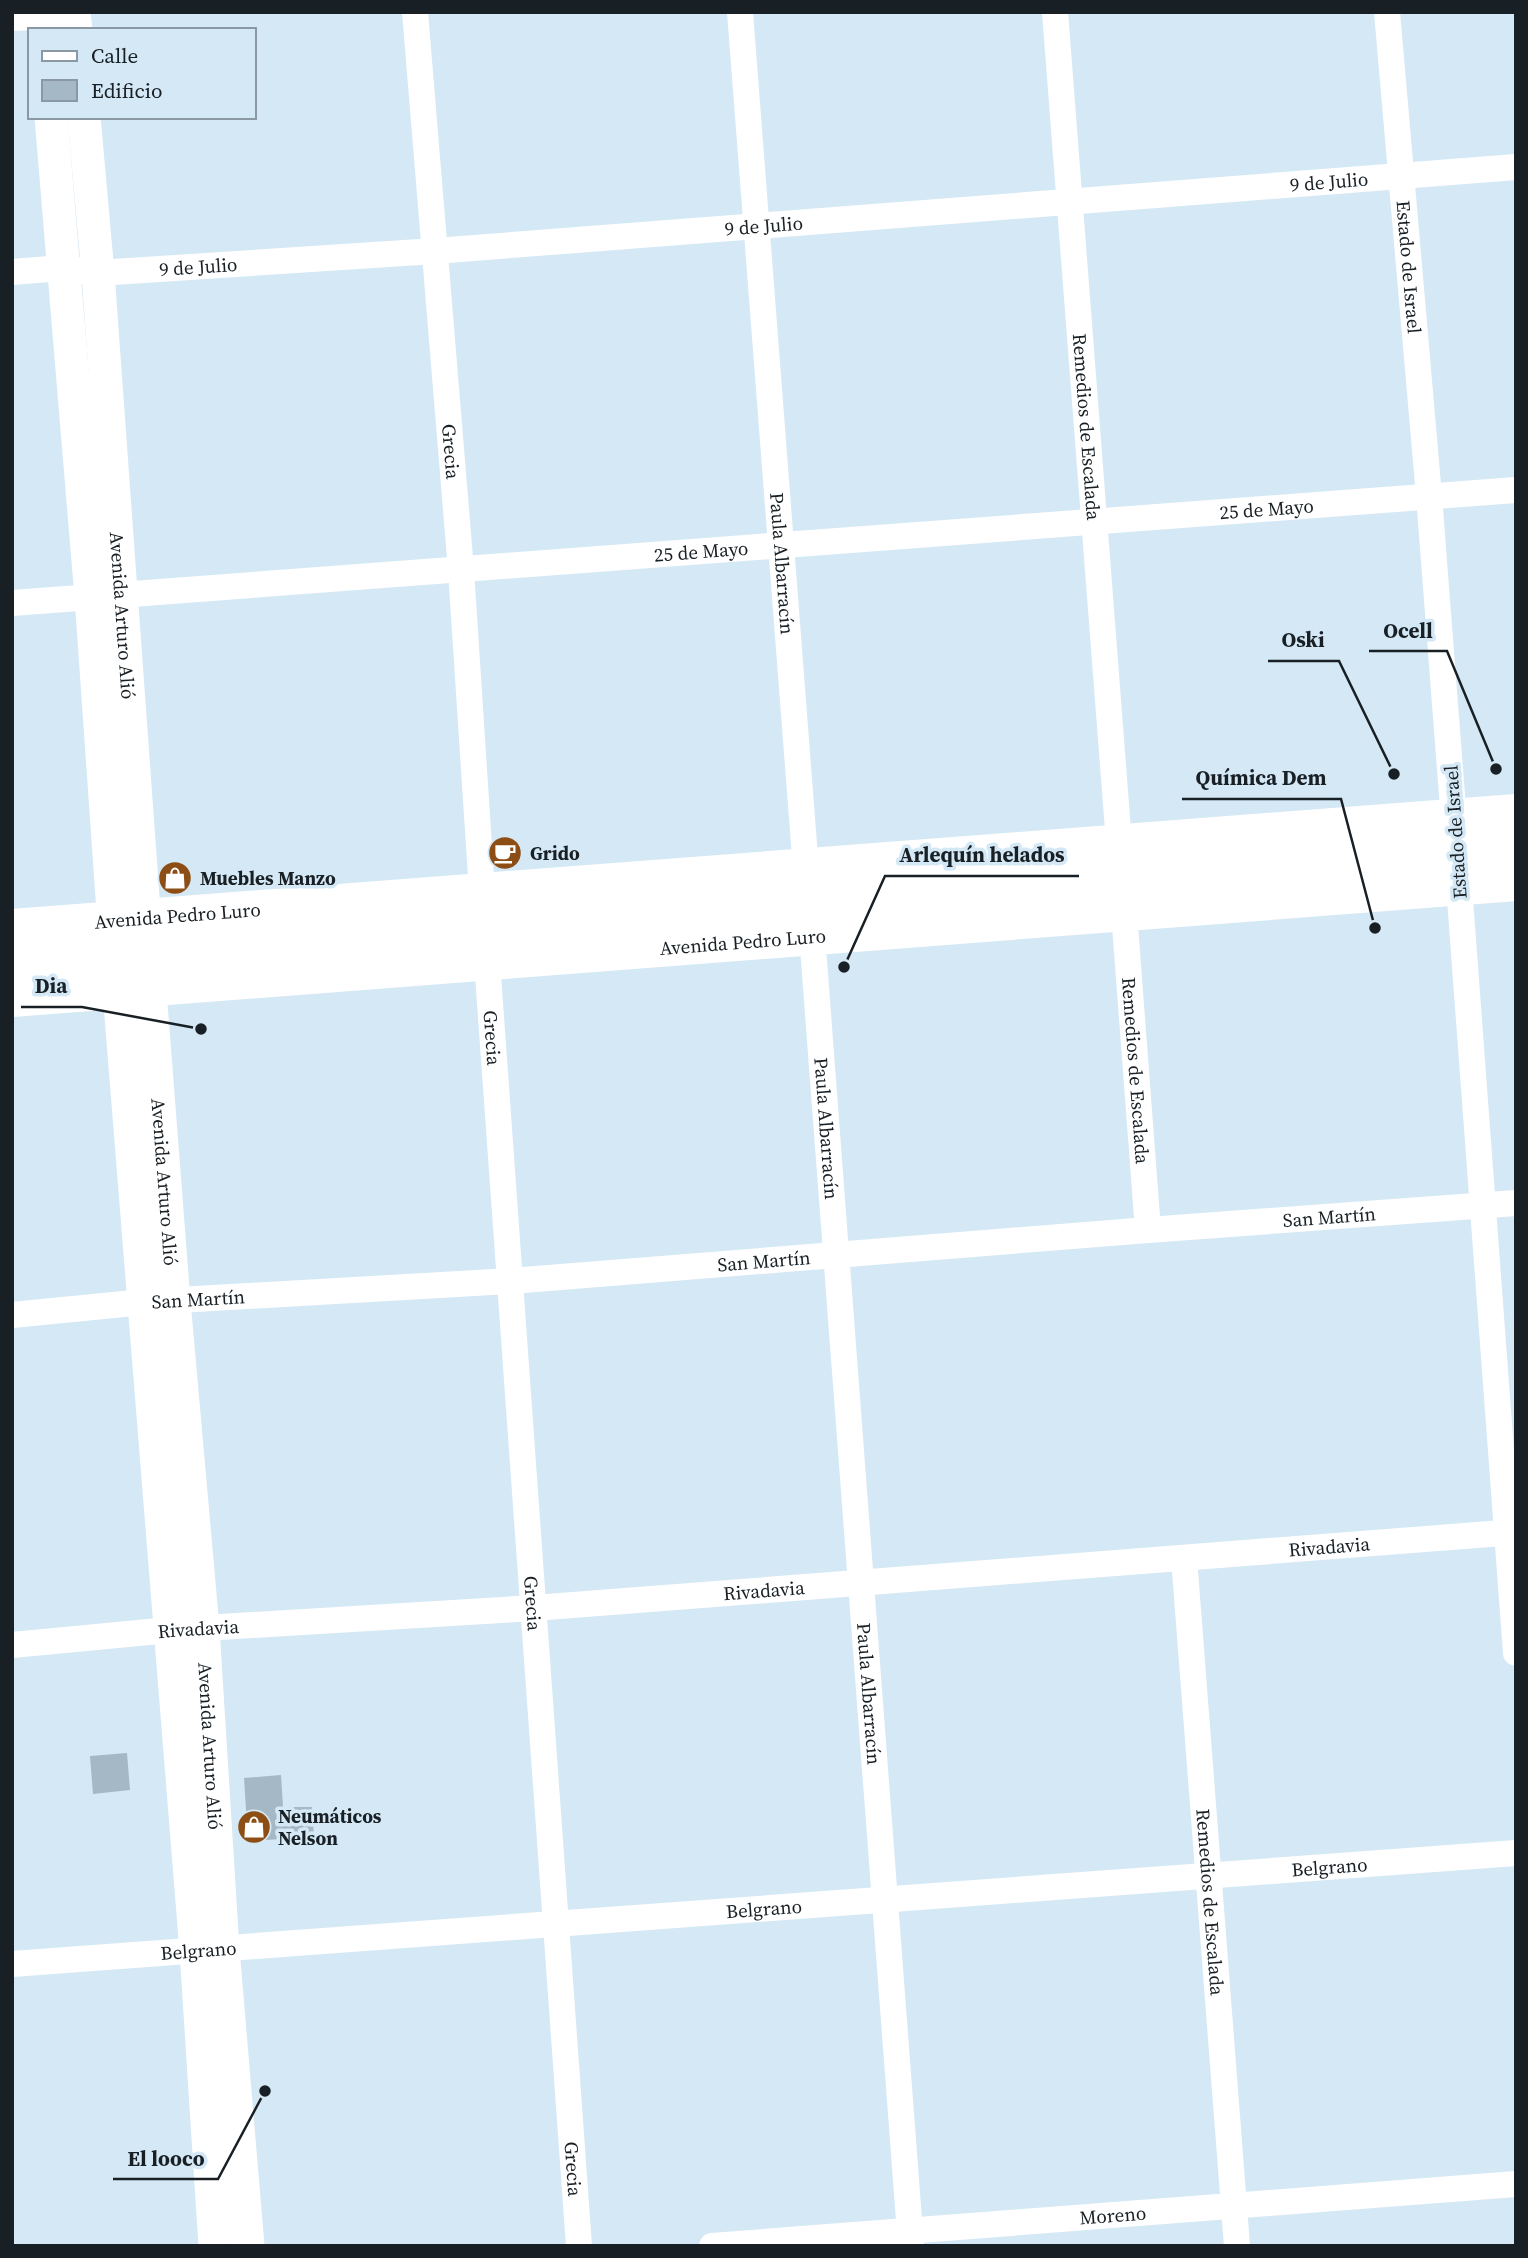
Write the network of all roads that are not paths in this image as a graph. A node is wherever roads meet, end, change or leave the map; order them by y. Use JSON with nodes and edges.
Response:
{"nodes":[{"id":1,"x":415,"y":12,"type":"edge"},
{"id":2,"x":740,"y":12,"type":"edge"},
{"id":3,"x":1055,"y":12,"type":"edge"},
{"id":4,"x":1387,"y":12,"type":"edge"},
{"id":5,"x":51,"y":119,"type":"edge"},
{"id":6,"x":84,"y":119,"type":"edge"},
{"id":7,"x":1516,"y":167,"type":"edge"},
{"id":8,"x":1400,"y":176,"type":"junction"},
{"id":9,"x":1069,"y":202,"type":"junction"},
{"id":10,"x":756,"y":226,"type":"junction"},
{"id":11,"x":435,"y":251,"type":"junction"},
{"id":12,"x":62,"y":268,"type":"junction"},
{"id":13,"x":12,"y":272,"type":"edge"},
{"id":14,"x":98,"y":273,"type":"junction"},
{"id":15,"x":1516,"y":489,"type":"edge"},
{"id":16,"x":1429,"y":496,"type":"junction"},
{"id":17,"x":1094,"y":522,"type":"junction"},
{"id":18,"x":781,"y":545,"type":"junction"},
{"id":19,"x":461,"y":570,"type":"junction"},
{"id":20,"x":106,"y":596,"type":"junction"},
{"id":21,"x":12,"y":603,"type":"edge"},
{"id":22,"x":1516,"y":813,"type":"edge"},
{"id":23,"x":1119,"y":843,"type":"junction"},
{"id":24,"x":1516,"y":846,"type":"edge"},
{"id":25,"x":1456,"y":852,"type":"junction"},
{"id":26,"x":1516,"y":882,"type":"edge"},
{"id":27,"x":482,"y":892,"type":"junction"},
{"id":28,"x":809,"y":901,"type":"junction"},
{"id":29,"x":1124,"y":912,"type":"junction"},
{"id":30,"x":12,"y":928,"type":"edge"},
{"id":31,"x":132,"y":954,"type":"junction"},
{"id":32,"x":487,"y":961,"type":"junction"},
{"id":33,"x":12,"y":962,"type":"edge"},
{"id":34,"x":12,"y":998,"type":"edge"},
{"id":35,"x":1516,"y":1203,"type":"edge"},
{"id":36,"x":1481,"y":1205,"type":"junction"},
{"id":37,"x":1148,"y":1230,"type":"junction"},
{"id":38,"x":836,"y":1256,"type":"junction"},
{"id":39,"x":511,"y":1281,"type":"junction"},
{"id":40,"x":159,"y":1301,"type":"junction"},
{"id":41,"x":12,"y":1315,"type":"edge"},
{"id":42,"x":1511,"y":1532,"type":"edge"},
{"id":43,"x":1184,"y":1558,"type":"junction"},
{"id":44,"x":860,"y":1582,"type":"junction"},
{"id":45,"x":534,"y":1608,"type":"junction"},
{"id":46,"x":203,"y":1628,"type":"junction"},
{"id":47,"x":170,"y":1630,"type":"junction"},
{"id":48,"x":12,"y":1645,"type":"edge"},
{"id":49,"x":1516,"y":1653,"type":"edge"},
{"id":50,"x":1516,"y":1853,"type":"edge"},
{"id":51,"x":1209,"y":1876,"type":"junction"},
{"id":52,"x":884,"y":1900,"type":"junction"},
{"id":53,"x":556,"y":1924,"type":"junction"},
{"id":54,"x":209,"y":1950,"type":"junction"},
{"id":55,"x":12,"y":1965,"type":"edge"},
{"id":56,"x":1516,"y":2184,"type":"edge"},
{"id":57,"x":1234,"y":2206,"type":"junction"},
{"id":58,"x":910,"y":2238,"type":"edge"},
{"id":59,"x":215,"y":2246,"type":"edge"},
{"id":60,"x":248,"y":2246,"type":"edge"},
{"id":61,"x":579,"y":2246,"type":"edge"},
{"id":62,"x":712,"y":2246,"type":"edge"},
{"id":63,"x":1237,"y":2246,"type":"edge"}],
"edges":[{"from":1,"to":11,"type":"street","name":"Grecia"},
{"from":2,"to":10,"type":"street","name":"Paula Albarracín"},
{"from":3,"to":9,"type":"street","name":"Remedios de Escalada"},
{"from":4,"to":8,"type":"street","name":"Estado de Israel"},
{"from":5,"to":12,"type":"main road","name":"Avenida Arturo Alió"},
{"from":6,"to":14,"type":"main road","name":"Avenida Arturo Alió"},
{"from":7,"to":8,"type":"street","name":"9 de Julio"},
{"from":8,"to":9,"type":"street","name":"9 de Julio"},
{"from":8,"to":16,"type":"street","name":"Estado de Israel"},
{"from":9,"to":10,"type":"street","name":"9 de Julio"},
{"from":9,"to":17,"type":"street","name":"Remedios de Escalada"},
{"from":10,"to":11,"type":"street","name":"9 de Julio"},
{"from":10,"to":18,"type":"street","name":"Paula Albarracín"},
{"from":11,"to":14,"type":"street","name":"9 de Julio"},
{"from":11,"to":19,"type":"street","name":"Grecia"},
{"from":12,"to":13,"type":"street","name":"9 de Julio"},
{"from":12,"to":14,"type":"street","name":"9 de Julio"},
{"from":12,"to":20,"type":"main road","name":"Avenida Arturo Alió"},
{"from":14,"to":20,"type":"main road","name":"Avenida Arturo Alió"},
{"from":15,"to":16,"type":"street","name":"25 de Mayo"},
{"from":16,"to":17,"type":"street","name":"25 de Mayo"},
{"from":16,"to":25,"type":"street","name":"Estado de Israel"},
{"from":17,"to":18,"type":"street","name":"25 de Mayo"},
{"from":17,"to":23,"type":"street","name":"Remedios de Escalada"},
{"from":18,"to":19,"type":"street","name":"25 de Mayo"},
{"from":18,"to":28,"type":"street","name":"Paula Albarracín"},
{"from":19,"to":20,"type":"street","name":"25 de Mayo"},
{"from":19,"to":27,"type":"street","name":"Grecia"},
{"from":20,"to":21,"type":"street","name":"25 de Mayo"},
{"from":20,"to":31,"type":"main road","name":"Avenida Arturo Alió"},
{"from":22,"to":25,"type":"highway","name":"Avenida Pedro Luro"},
{"from":23,"to":25,"type":"highway","name":"Avenida Pedro Luro"},
{"from":23,"to":28,"type":"highway","name":"Avenida Pedro Luro"},
{"from":24,"to":25,"type":"highway","name":"Avenida Pedro Luro"},
{"from":25,"to":26,"type":"highway","name":"Avenida Pedro Luro"},
{"from":25,"to":28,"type":"highway","name":"Avenida Pedro Luro"},
{"from":25,"to":29,"type":"highway","name":"Avenida Pedro Luro"},
{"from":25,"to":36,"type":"street","name":"Estado de Israel"},
{"from":27,"to":28,"type":"highway","name":"Avenida Pedro Luro"},
{"from":27,"to":31,"type":"highway","name":"Avenida Pedro Luro"},
{"from":28,"to":29,"type":"highway","name":"Avenida Pedro Luro"},
{"from":28,"to":31,"type":"highway","name":"Avenida Pedro Luro"},
{"from":28,"to":32,"type":"highway","name":"Avenida Pedro Luro"},
{"from":28,"to":38,"type":"street","name":"Paula Albarracín"},
{"from":29,"to":37,"type":"street","name":"Remedios de Escalada"},
{"from":30,"to":31,"type":"highway","name":"Avenida Pedro Luro"},
{"from":31,"to":32,"type":"highway","name":"Avenida Pedro Luro"},
{"from":31,"to":33,"type":"highway","name":"Avenida Pedro Luro"},
{"from":31,"to":34,"type":"highway","name":"Avenida Pedro Luro"},
{"from":31,"to":40,"type":"main road","name":"Avenida Arturo Alió"},
{"from":32,"to":39,"type":"street","name":"Grecia"},
{"from":35,"to":36,"type":"street","name":"San Martín"},
{"from":36,"to":37,"type":"street","name":"San Martín"},
{"from":36,"to":42,"type":"street","name":"Estado de Israel"},
{"from":37,"to":38,"type":"street","name":"San Martín"},
{"from":38,"to":39,"type":"street","name":"San Martín"},
{"from":38,"to":44,"type":"street","name":"Paula Albarracín"},
{"from":39,"to":40,"type":"street","name":"San Martín"},
{"from":39,"to":45,"type":"street","name":"Grecia"},
{"from":40,"to":41,"type":"street","name":"San Martín"},
{"from":40,"to":46,"type":"main road","name":"Avenida Arturo Alió"},
{"from":40,"to":47,"type":"main road","name":"Avenida Arturo Alió"},
{"from":42,"to":43,"type":"street","name":"Rivadavia"},
{"from":42,"to":49,"type":"street","name":"Estado de Israel"},
{"from":43,"to":44,"type":"street","name":"Rivadavia"},
{"from":43,"to":51,"type":"street","name":"Remedios de Escalada"},
{"from":44,"to":45,"type":"street","name":"Rivadavia"},
{"from":44,"to":52,"type":"street","name":"Paula Albarracín"},
{"from":45,"to":46,"type":"street","name":"Rivadavia"},
{"from":45,"to":53,"type":"street","name":"Grecia"},
{"from":46,"to":47,"type":"street","name":"Rivadavia"},
{"from":46,"to":54,"type":"main road","name":"Avenida Arturo Alió"},
{"from":47,"to":48,"type":"street","name":"Rivadavia"},
{"from":47,"to":54,"type":"main road","name":"Avenida Arturo Alió"},
{"from":50,"to":51,"type":"street","name":"Belgrano"},
{"from":51,"to":52,"type":"street","name":"Belgrano"},
{"from":51,"to":57,"type":"street","name":"Remedios de Escalada"},
{"from":52,"to":53,"type":"street","name":"Belgrano"},
{"from":52,"to":58,"type":"street","name":"Paula Albarracín"},
{"from":53,"to":54,"type":"street","name":"Belgrano"},
{"from":53,"to":61,"type":"street","name":"Grecia"},
{"from":54,"to":55,"type":"street","name":"Belgrano"},
{"from":54,"to":59,"type":"main road","name":"Avenida Arturo Alió"},
{"from":54,"to":60,"type":"main road","name":"Avenida Arturo Alió"},
{"from":56,"to":57,"type":"street","name":"Moreno"},
{"from":57,"to":58,"type":"street","name":"Moreno"},
{"from":57,"to":63,"type":"street","name":"Remedios de Escalada"},
{"from":58,"to":62,"type":"street","name":"Moreno"}]}
